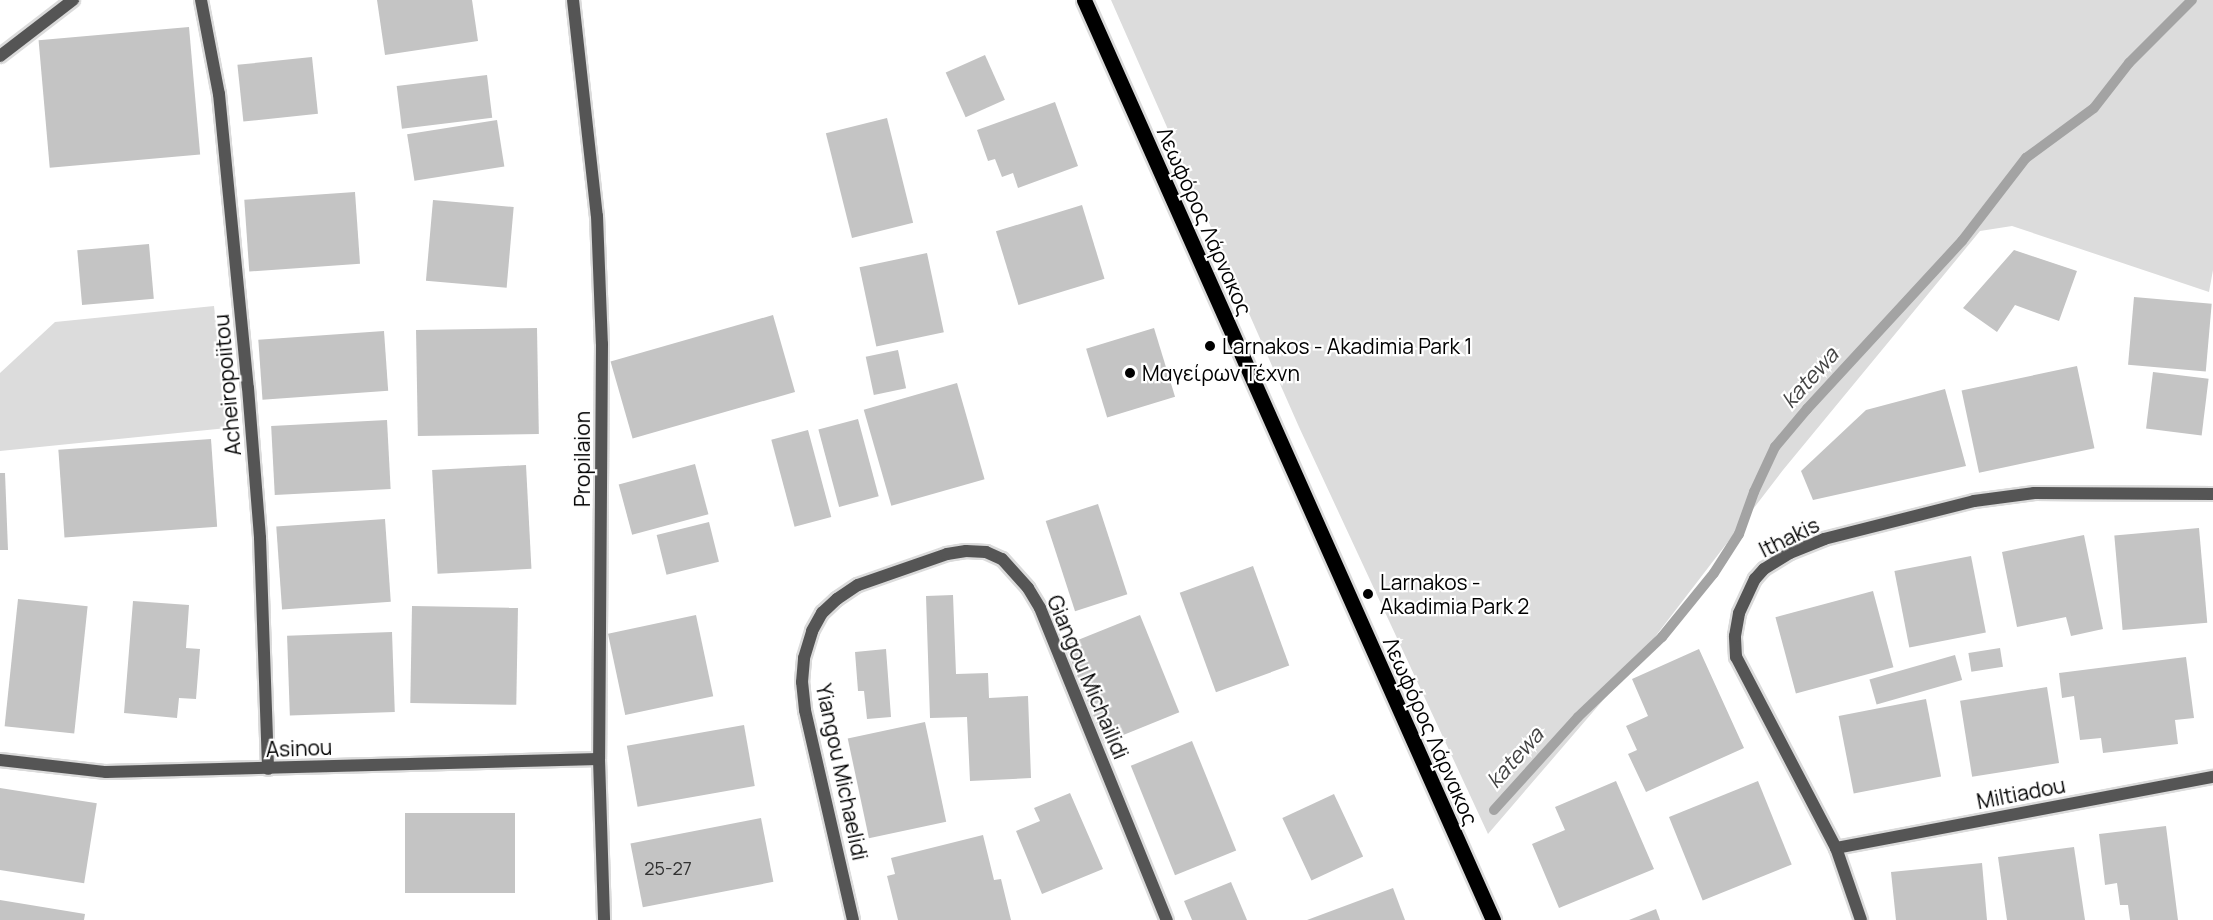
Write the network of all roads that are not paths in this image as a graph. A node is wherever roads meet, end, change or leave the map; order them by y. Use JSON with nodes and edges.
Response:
{"nodes":[{"id":1,"x":73,"y":0,"type":"edge"},
{"id":2,"x":201,"y":0,"type":"edge"},
{"id":3,"x":573,"y":0,"type":"edge"},
{"id":4,"x":1084,"y":0,"type":"edge"},
{"id":5,"x":0,"y":56,"type":"edge"},
{"id":6,"x":2213,"y":494,"type":"edge"},
{"id":7,"x":812,"y":631,"type":"joint"},
{"id":8,"x":599,"y":759,"type":"junction"},
{"id":9,"x":0,"y":760,"type":"edge"},
{"id":10,"x":268,"y":769,"type":"junction"},
{"id":11,"x":2213,"y":777,"type":"edge"},
{"id":12,"x":1836,"y":848,"type":"junction"},
{"id":13,"x":604,"y":920,"type":"edge"},
{"id":14,"x":853,"y":920,"type":"edge"},
{"id":15,"x":1167,"y":920,"type":"edge"},
{"id":16,"x":1493,"y":920,"type":"edge"},
{"id":17,"x":1860,"y":920,"type":"edge"}],
"edges":[{"from":1,"to":5,"type":"street"},
{"from":2,"to":10,"type":"street","name":"Acheiropoiitou"},
{"from":3,"to":8,"type":"street","name":"Propilaion"},
{"from":4,"to":16,"type":"main road","name":"Λεωφόρος Λάρνακος"},
{"from":6,"to":12,"type":"street","name":"Ithakis"},
{"from":7,"to":14,"type":"street","name":"Yiangou Michaelidi"},
{"from":7,"to":15,"type":"street","name":"Giangou Michailidi"},
{"from":8,"to":10,"type":"street","name":"Asinou"},
{"from":8,"to":13,"type":"street","name":"Propilaion"},
{"from":9,"to":10,"type":"street","name":"Asinou"},
{"from":11,"to":12,"type":"street","name":"Miltiadou"},
{"from":12,"to":17,"type":"street","name":"Ithakis"}]}
